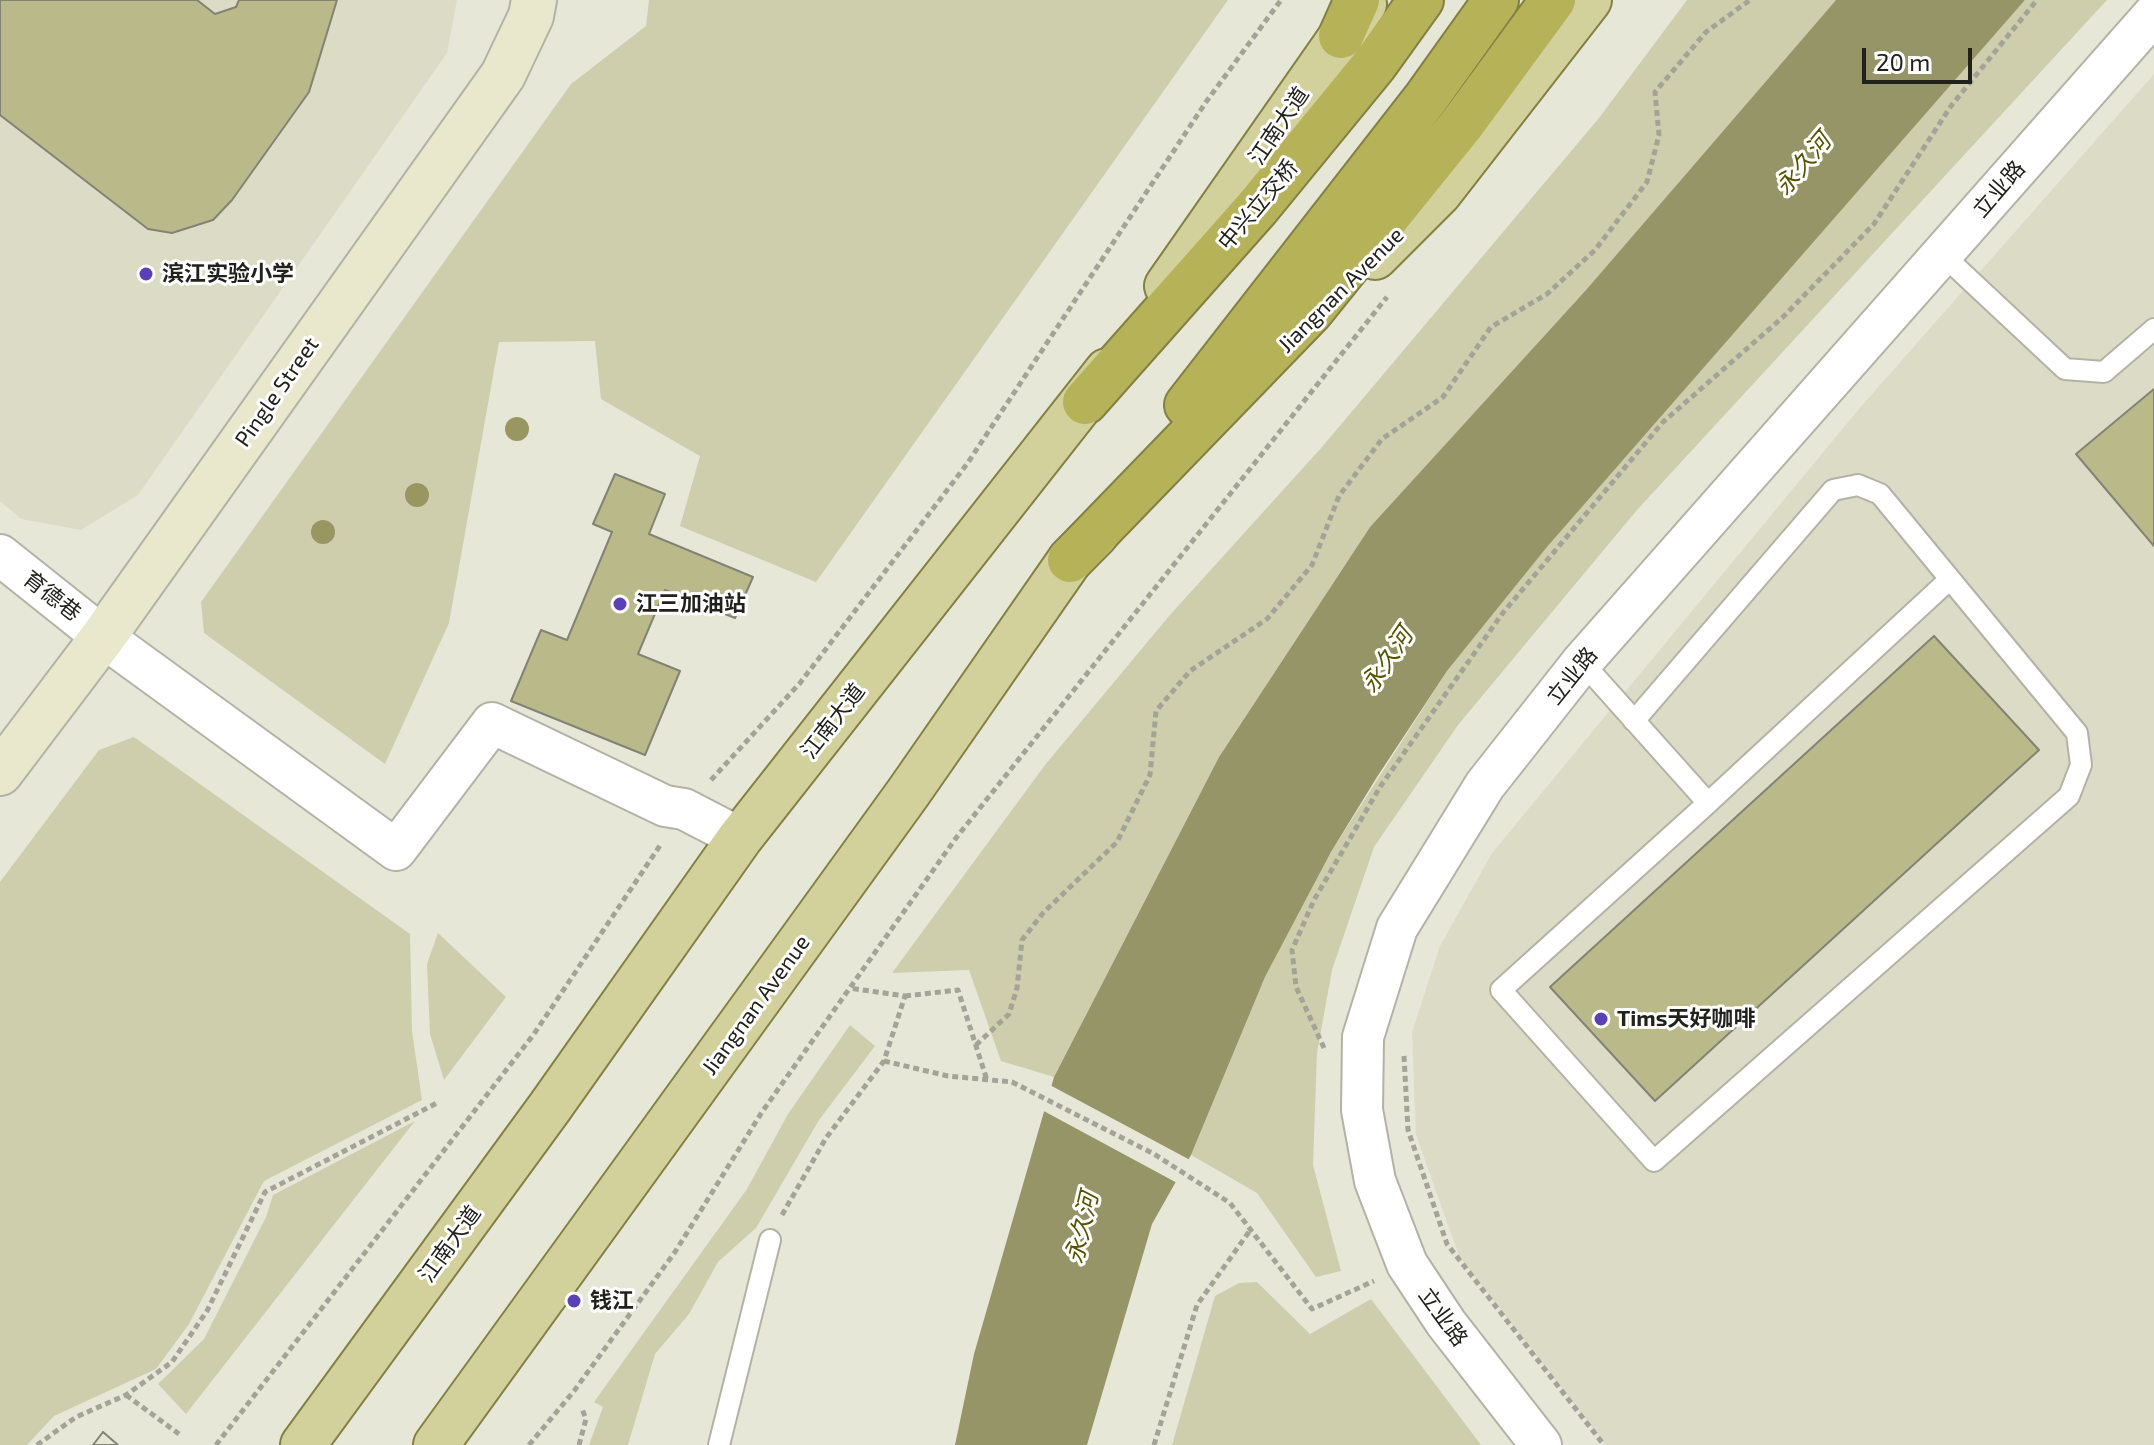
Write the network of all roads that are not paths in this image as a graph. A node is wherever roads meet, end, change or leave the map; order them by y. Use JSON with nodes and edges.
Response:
{"nodes":[{"id":1,"x":534,"y":0,"type":"edge"},
{"id":2,"x":1367,"y":0,"type":"edge"},
{"id":3,"x":1421,"y":0,"type":"edge"},
{"id":4,"x":1496,"y":0,"type":"edge"},
{"id":5,"x":1553,"y":0,"type":"edge"},
{"id":6,"x":1589,"y":0,"type":"edge"},
{"id":7,"x":2154,"y":14,"type":"edge"},
{"id":8,"x":1349,"y":18,"type":"edge"},
{"id":9,"x":1942,"y":254,"type":"junction"},
{"id":10,"x":2154,"y":329,"type":"edge"},
{"id":11,"x":1085,"y":402,"type":"junction"},
{"id":12,"x":0,"y":555,"type":"edge"},
{"id":13,"x":1070,"y":560,"type":"junction"},
{"id":14,"x":1950,"y":579,"type":"junction"},
{"id":15,"x":103,"y":637,"type":"junction"},
{"id":16,"x":1582,"y":662,"type":"junction"},
{"id":17,"x":1634,"y":721,"type":"junction"},
{"id":18,"x":0,"y":773,"type":"edge"},
{"id":19,"x":1708,"y":803,"type":"junction"},
{"id":20,"x":740,"y":838,"type":"junction"},
{"id":21,"x":770,"y":1240,"type":"road end"},
{"id":22,"x":303,"y":1445,"type":"edge"},
{"id":23,"x":436,"y":1445,"type":"edge"},
{"id":24,"x":719,"y":1445,"type":"edge"},
{"id":25,"x":1541,"y":1445,"type":"edge"}],
"edges":[{"from":1,"to":15,"type":"street","name":"Pingle Street"},
{"from":2,"to":8,"type":"main road","name":"江南大道"},
{"from":3,"to":11,"type":"highway","name":"中兴立交桥"},
{"from":4,"to":13,"type":"highway","name":"Jiangnan Avenue"},
{"from":5,"to":13,"type":"highway"},
{"from":6,"to":13,"type":"main road","name":"Jiangnan Avenue"},
{"from":7,"to":9,"type":"street","name":"立业路"},
{"from":8,"to":11,"type":"main road","name":"江南大道"},
{"from":9,"to":10,"type":"lane"},
{"from":9,"to":16,"type":"street","name":"立业路"},
{"from":11,"to":20,"type":"main road","name":"江南大道"},
{"from":12,"to":15,"type":"street","name":"育德巷"},
{"from":13,"to":23,"type":"main road","name":"Jiangnan Avenue"},
{"from":14,"to":17,"type":"lane"},
{"from":14,"to":19,"type":"lane"},
{"from":14,"to":19,"type":"lane"},
{"from":15,"to":18,"type":"street","name":"Pingle Street"},
{"from":15,"to":20,"type":"street","name":"育德巷"},
{"from":16,"to":17,"type":"lane"},
{"from":16,"to":25,"type":"street","name":"立业路"},
{"from":17,"to":19,"type":"lane"},
{"from":20,"to":22,"type":"main road","name":"江南大道"},
{"from":21,"to":24,"type":"lane"}]}
